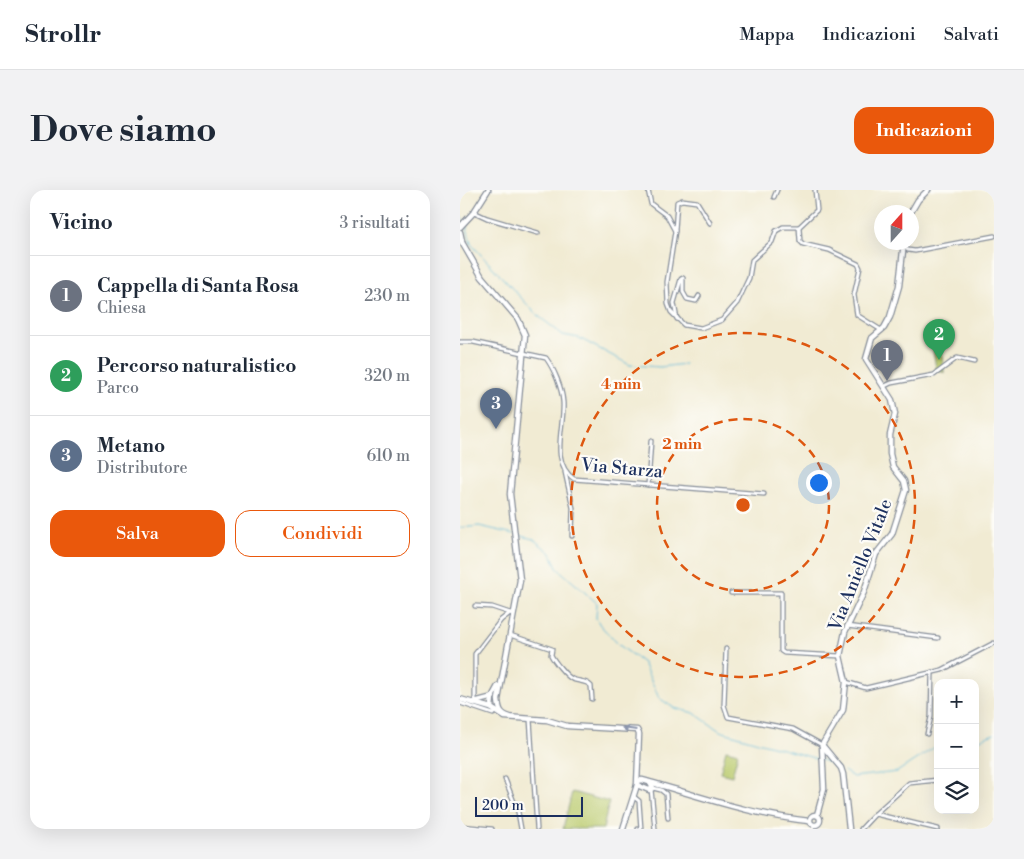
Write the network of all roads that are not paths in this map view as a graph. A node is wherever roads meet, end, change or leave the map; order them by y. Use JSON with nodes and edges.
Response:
{"nodes":[{"id":1,"x":488,"y":190,"type":"edge"},
{"id":2,"x":648,"y":190,"type":"edge"},
{"id":3,"x":777,"y":190,"type":"edge"},
{"id":4,"x":815,"y":190,"type":"edge"},
{"id":5,"x":928,"y":190,"type":"edge"},
{"id":6,"x":774,"y":197,"type":"dead end"},
{"id":7,"x":915,"y":205,"type":"edge"},
{"id":8,"x":474,"y":212,"type":"junction"},
{"id":9,"x":710,"y":223,"type":"dead end"},
{"id":10,"x":462,"y":226,"type":"edge"},
{"id":11,"x":799,"y":227,"type":"junction"},
{"id":12,"x":675,"y":231,"type":"junction"},
{"id":13,"x":538,"y":233,"type":"dead end"},
{"id":14,"x":994,"y":236,"type":"edge"},
{"id":15,"x":461,"y":242,"type":"edge"},
{"id":16,"x":903,"y":250,"type":"edge"},
{"id":17,"x":919,"y":250,"type":"edge"},
{"id":18,"x":699,"y":296,"type":"dead end"},
{"id":19,"x":677,"y":319,"type":"junction"},
{"id":20,"x":881,"y":330,"type":"junction"},
{"id":21,"x":460,"y":342,"type":"edge"},
{"id":22,"x":524,"y":352,"type":"junction"},
{"id":23,"x":974,"y":362,"type":"dead end"},
{"id":24,"x":885,"y":386,"type":"junction"},
{"id":25,"x":650,"y":441,"type":"dead end"},
{"id":26,"x":564,"y":468,"type":"junction"},
{"id":27,"x":648,"y":485,"type":"junction"},
{"id":28,"x":764,"y":494,"type":"dead end"},
{"id":29,"x":572,"y":536,"type":"dead end"},
{"id":30,"x":731,"y":593,"type":"dead end"},
{"id":31,"x":475,"y":606,"type":"dead end"},
{"id":32,"x":512,"y":613,"type":"junction"},
{"id":33,"x":847,"y":626,"type":"junction"},
{"id":34,"x":510,"y":635,"type":"junction"},
{"id":35,"x":938,"y":638,"type":"dead end"},
{"id":36,"x":994,"y":643,"type":"edge"},
{"id":37,"x":726,"y":649,"type":"dead end"},
{"id":38,"x":840,"y":656,"type":"junction"},
{"id":39,"x":932,"y":672,"type":"junction"},
{"id":40,"x":501,"y":678,"type":"junction"},
{"id":41,"x":846,"y":682,"type":"junction"},
{"id":42,"x":492,"y":697,"type":"junction"},
{"id":43,"x":592,"y":699,"type":"dead end"},
{"id":44,"x":462,"y":700,"type":"edge"},
{"id":45,"x":498,"y":700,"type":"junction"},
{"id":46,"x":474,"y":702,"type":"junction"},
{"id":47,"x":460,"y":703,"type":"edge"},
{"id":48,"x":489,"y":710,"type":"junction"},
{"id":49,"x":498,"y":712,"type":"junction"},
{"id":50,"x":530,"y":719,"type":"junction"},
{"id":51,"x":927,"y":734,"type":"dead end"},
{"id":52,"x":824,"y":747,"type":"junction"},
{"id":53,"x":639,"y":770,"type":"junction"},
{"id":54,"x":505,"y":778,"type":"dead end"},
{"id":55,"x":934,"y":780,"type":"edge"},
{"id":56,"x":645,"y":781,"type":"junction"},
{"id":57,"x":638,"y":783,"type":"junction"},
{"id":58,"x":651,"y":788,"type":"junction"},
{"id":59,"x":634,"y":797,"type":"junction"},
{"id":60,"x":875,"y":814,"type":"junction"},
{"id":61,"x":817,"y":816,"type":"junction"},
{"id":62,"x":668,"y":818,"type":"dead end"},
{"id":63,"x":810,"y":821,"type":"junction"},
{"id":64,"x":460,"y":826,"type":"edge"},
{"id":65,"x":818,"y":827,"type":"edge"},
{"id":66,"x":492,"y":829,"type":"edge"},
{"id":67,"x":521,"y":829,"type":"edge"},
{"id":68,"x":537,"y":829,"type":"edge"},
{"id":69,"x":623,"y":829,"type":"edge"},
{"id":70,"x":638,"y":829,"type":"edge"},
{"id":71,"x":655,"y":829,"type":"edge"},
{"id":72,"x":849,"y":829,"type":"edge"},
{"id":73,"x":861,"y":829,"type":"edge"},
{"id":74,"x":938,"y":829,"type":"edge"}],
"edges":[{"from":1,"to":8,"type":"street"},
{"from":2,"to":12,"type":"street"},
{"from":3,"to":6,"type":"street"},
{"from":4,"to":11,"type":"street"},
{"from":5,"to":7,"type":"street"},
{"from":8,"to":10,"type":"street"},
{"from":8,"to":13,"type":"street"},
{"from":9,"to":12,"type":"street"},
{"from":10,"to":15,"type":"street"},
{"from":11,"to":19,"type":"street"},
{"from":11,"to":20,"type":"street"},
{"from":12,"to":19,"type":"street"},
{"from":14,"to":17,"type":"street"},
{"from":15,"to":22,"type":"street"},
{"from":16,"to":20,"type":"street","name":"Via Aniello Vitale"},
{"from":18,"to":19,"type":"street"},
{"from":20,"to":24,"type":"street","name":"Via Aniello Vitale"},
{"from":21,"to":22,"type":"street","name":"Via Starza"},
{"from":22,"to":26,"type":"street","name":"Via Starza"},
{"from":22,"to":32,"type":"street"},
{"from":23,"to":24,"type":"street"},
{"from":24,"to":33,"type":"street","name":"Via Aniello Vitale"},
{"from":25,"to":27,"type":"street"},
{"from":26,"to":27,"type":"street","name":"Via Starza"},
{"from":26,"to":29,"type":"street"},
{"from":27,"to":28,"type":"street","name":"Via Starza"},
{"from":30,"to":38,"type":"street"},
{"from":31,"to":32,"type":"street"},
{"from":32,"to":34,"type":"street"},
{"from":32,"to":46,"type":"street"},
{"from":33,"to":35,"type":"street"},
{"from":33,"to":38,"type":"street","name":"Via Aniello Vitale"},
{"from":34,"to":40,"type":"street"},
{"from":34,"to":43,"type":"street"},
{"from":36,"to":39,"type":"street"},
{"from":37,"to":52,"type":"street"},
{"from":38,"to":41,"type":"street","name":"Via Aniello Vitale"},
{"from":39,"to":41,"type":"street"},
{"from":39,"to":51,"type":"street"},
{"from":40,"to":42,"type":"street"},
{"from":40,"to":45,"type":"street"},
{"from":41,"to":52,"type":"street"},
{"from":42,"to":45,"type":"street"},
{"from":42,"to":46,"type":"street"},
{"from":42,"to":48,"type":"street"},
{"from":44,"to":46,"type":"street"},
{"from":45,"to":48,"type":"street"},
{"from":45,"to":49,"type":"street"},
{"from":46,"to":48,"type":"street"},
{"from":47,"to":48,"type":"street"},
{"from":48,"to":49,"type":"street"},
{"from":49,"to":50,"type":"street"},
{"from":53,"to":50,"type":"street","one_way":true},
{"from":50,"to":68,"type":"street"},
{"from":52,"to":61,"type":"street"},
{"from":52,"to":72,"type":"street"},
{"from":53,"to":56,"type":"street"},
{"from":53,"to":57,"type":"street"},
{"from":54,"to":67,"type":"street"},
{"from":55,"to":60,"type":"street"},
{"from":56,"to":57,"type":"street"},
{"from":56,"to":58,"type":"street"},
{"from":57,"to":58,"type":"street"},
{"from":57,"to":59,"type":"street"},
{"from":58,"to":59,"type":"street"},
{"from":58,"to":62,"type":"street"},
{"from":58,"to":63,"type":"street"},
{"from":58,"to":71,"type":"street"},
{"from":59,"to":69,"type":"street"},
{"from":59,"to":70,"type":"street"},
{"from":60,"to":73,"type":"street"},
{"from":60,"to":74,"type":"street"},
{"from":61,"to":63,"type":"street"},
{"from":61,"to":65,"type":"street"},
{"from":63,"to":65,"type":"street"},
{"from":64,"to":66,"type":"street"}]}
